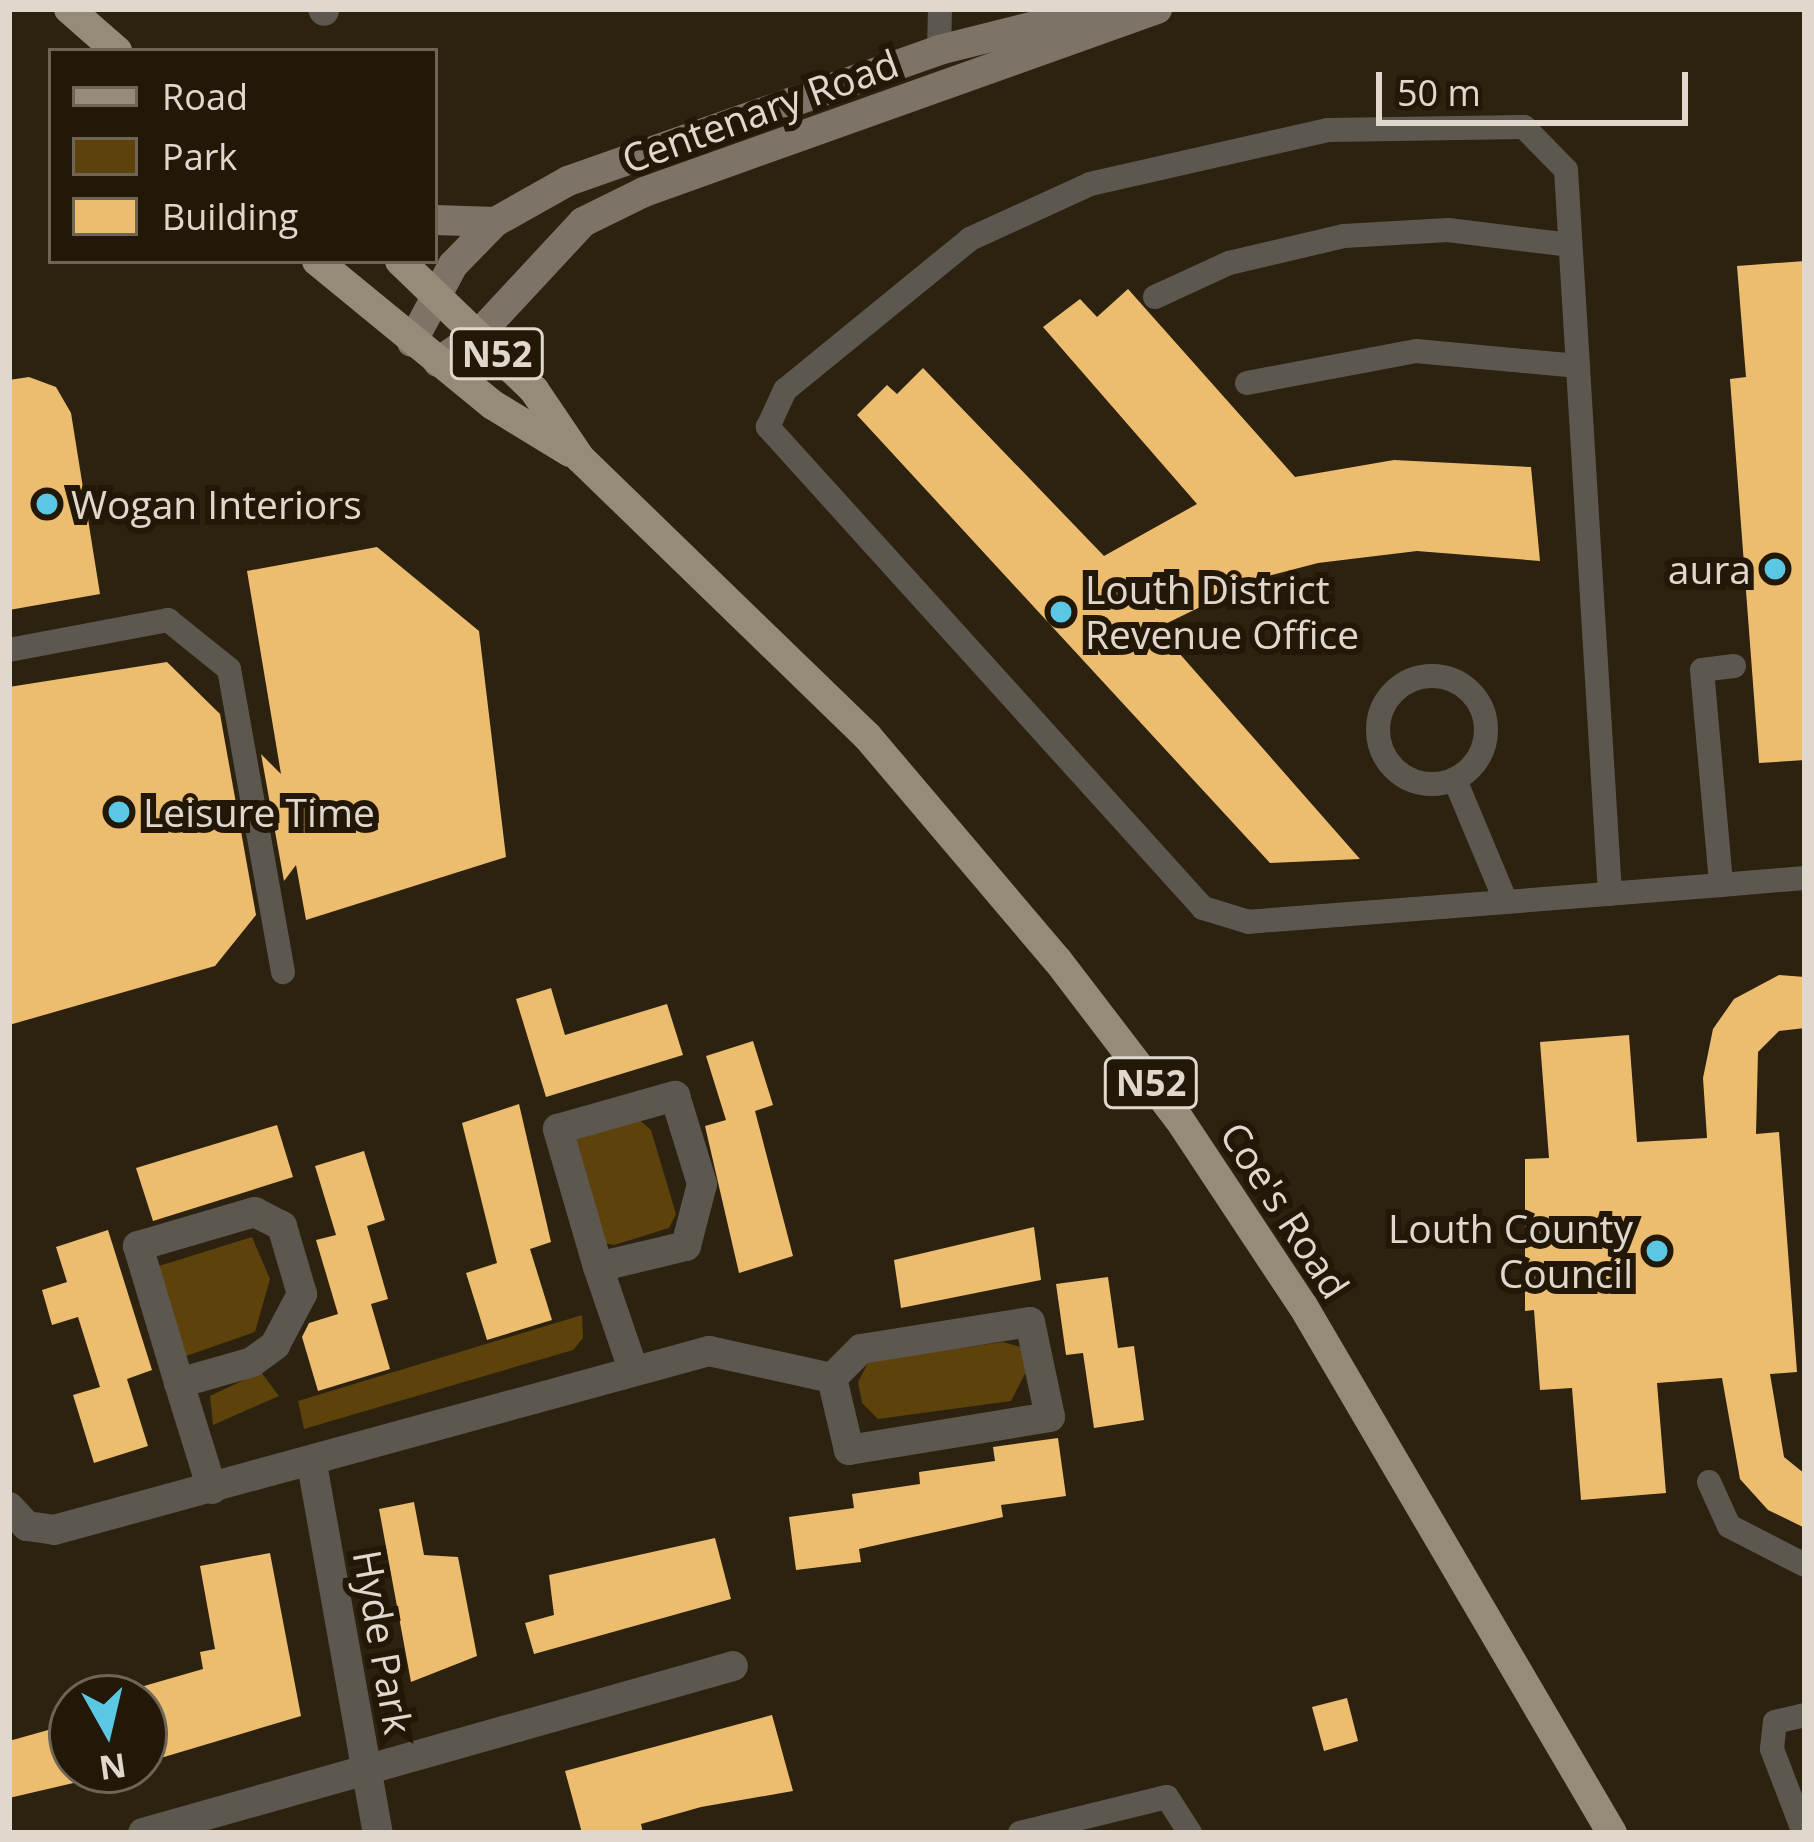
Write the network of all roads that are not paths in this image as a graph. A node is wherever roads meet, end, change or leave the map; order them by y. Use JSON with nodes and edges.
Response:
{"nodes":[{"id":1,"x":69,"y":9,"type":"edge"},
{"id":2,"x":940,"y":9,"type":"edge"},
{"id":3,"x":1104,"y":9,"type":"edge"},
{"id":4,"x":1157,"y":9,"type":"edge"},
{"id":5,"x":1055,"y":13,"type":"edge"},
{"id":6,"x":114,"y":48,"type":"edge"},
{"id":7,"x":939,"y":50,"type":"junction"},
{"id":8,"x":438,"y":220,"type":"edge"},
{"id":9,"x":495,"y":221,"type":"junction"},
{"id":10,"x":1570,"y":245,"type":"junction"},
{"id":11,"x":321,"y":264,"type":"edge"},
{"id":12,"x":403,"y":264,"type":"edge"},
{"id":13,"x":434,"y":296,"type":"junction"},
{"id":14,"x":1155,"y":297,"type":"dead end"},
{"id":15,"x":478,"y":335,"type":"junction"},
{"id":16,"x":412,"y":342,"type":"junction"},
{"id":17,"x":439,"y":362,"type":"junction"},
{"id":18,"x":1578,"y":366,"type":"junction"},
{"id":19,"x":1247,"y":383,"type":"dead end"},
{"id":20,"x":580,"y":458,"type":"junction"},
{"id":21,"x":9,"y":650,"type":"edge"},
{"id":22,"x":1734,"y":666,"type":"dead end"},
{"id":23,"x":1454,"y":780,"type":"junction"},
{"id":24,"x":1805,"y":878,"type":"edge"},
{"id":25,"x":1721,"y":885,"type":"junction"},
{"id":26,"x":1610,"y":894,"type":"junction"},
{"id":27,"x":1506,"y":902,"type":"junction"},
{"id":28,"x":283,"y":972,"type":"dead end"},
{"id":29,"x":598,"y":1267,"type":"junction"},
{"id":30,"x":633,"y":1369,"type":"junction"},
{"id":31,"x":832,"y":1378,"type":"junction"},
{"id":32,"x":179,"y":1383,"type":"junction"},
{"id":33,"x":312,"y":1464,"type":"junction"},
{"id":34,"x":1709,"y":1482,"type":"dead end"},
{"id":35,"x":212,"y":1489,"type":"junction"},
{"id":36,"x":9,"y":1507,"type":"edge"},
{"id":37,"x":1805,"y":1565,"type":"edge"},
{"id":38,"x":733,"y":1666,"type":"dead end"},
{"id":39,"x":1805,"y":1715,"type":"edge"},
{"id":40,"x":367,"y":1769,"type":"junction"},
{"id":41,"x":1603,"y":1824,"type":"edge"},
{"id":42,"x":143,"y":1833,"type":"edge"},
{"id":43,"x":378,"y":1833,"type":"edge"},
{"id":44,"x":1020,"y":1833,"type":"edge"},
{"id":45,"x":1190,"y":1833,"type":"edge"},
{"id":46,"x":1804,"y":1833,"type":"edge"}],
"edges":[{"from":1,"to":6,"type":"main road"},
{"from":2,"to":7,"type":"lane"},
{"from":3,"to":5,"type":"street","name":"Centenary Road"},
{"from":4,"to":15,"type":"street","name":"Centenary Road"},
{"from":5,"to":7,"type":"street","name":"Centenary Road"},
{"from":7,"to":9,"type":"street","name":"Centenary Road"},
{"from":8,"to":9,"type":"street"},
{"from":9,"to":13,"type":"street","name":"Centenary Road"},
{"from":10,"to":14,"type":"lane"},
{"from":10,"to":18,"type":"lane"},
{"from":10,"to":27,"type":"lane"},
{"from":11,"to":16,"type":"main road","name":"Coe's Road","number":"N52"},
{"from":12,"to":13,"type":"main road","name":"Coe's Road","number":"N52"},
{"from":13,"to":15,"type":"main road","name":"Coe's Road","number":"N52"},
{"from":13,"to":16,"type":"street","name":"Centenary Road"},
{"from":15,"to":17,"type":"street","name":"Centenary Road"},
{"from":15,"to":20,"type":"main road","name":"Coe's Road","number":"N52"},
{"from":16,"to":17,"type":"main road","name":"Coe's Road","number":"N52"},
{"from":17,"to":20,"type":"main road","name":"Coe's Road","number":"N52"},
{"from":18,"to":19,"type":"lane"},
{"from":18,"to":26,"type":"lane"},
{"from":20,"to":41,"type":"main road","name":"Coe's Road","number":"N52"},
{"from":21,"to":28,"type":"lane"},
{"from":22,"to":25,"type":"lane"},
{"from":23,"to":23,"type":"lane"},
{"from":23,"to":27,"type":"lane"},
{"from":24,"to":25,"type":"lane"},
{"from":25,"to":26,"type":"lane"},
{"from":26,"to":27,"type":"lane"},
{"from":29,"to":29,"type":"street"},
{"from":29,"to":30,"type":"street"},
{"from":30,"to":31,"type":"street"},
{"from":30,"to":33,"type":"street"},
{"from":31,"to":31,"type":"street"},
{"from":32,"to":32,"type":"street"},
{"from":32,"to":35,"type":"street"},
{"from":33,"to":35,"type":"street"},
{"from":33,"to":40,"type":"street","name":"Hyde Park"},
{"from":34,"to":37,"type":"lane"},
{"from":35,"to":36,"type":"street"},
{"from":38,"to":40,"type":"street"},
{"from":39,"to":46,"type":"lane"},
{"from":40,"to":42,"type":"street"},
{"from":40,"to":43,"type":"street","name":"Hyde Park"},
{"from":44,"to":45,"type":"lane"}]}
